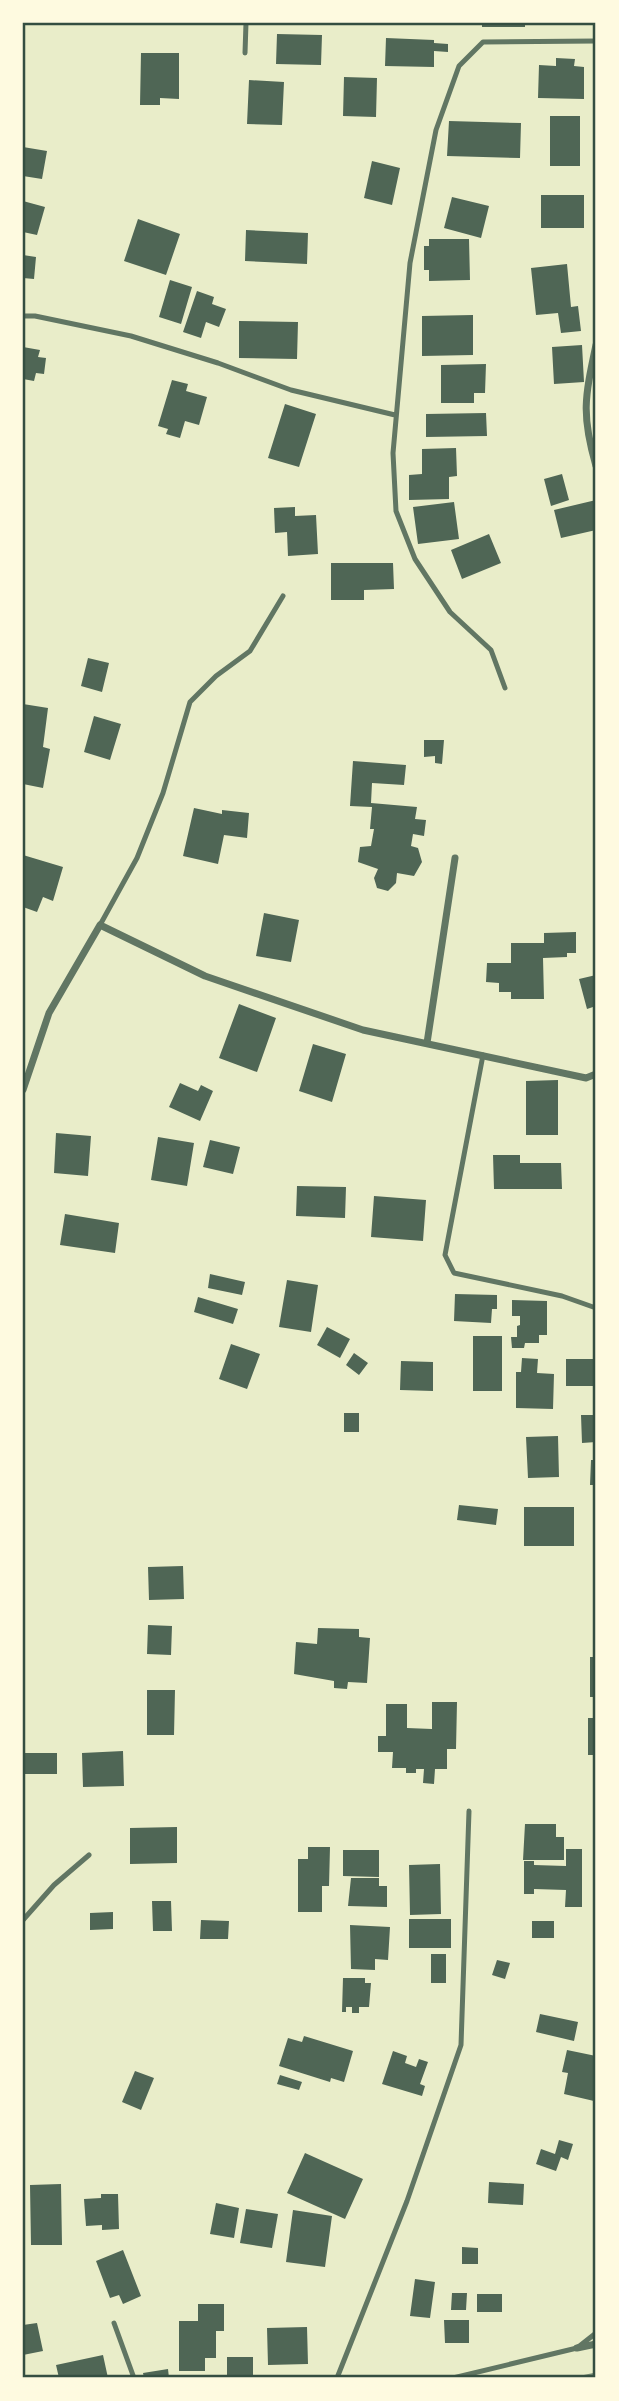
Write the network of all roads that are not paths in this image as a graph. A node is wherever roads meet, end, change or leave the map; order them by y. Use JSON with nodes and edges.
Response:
{"nodes":[{"id":1,"x":246,"y":23,"type":"edge"},
{"id":2,"x":596,"y":41,"type":"edge"},
{"id":3,"x":245,"y":53,"type":"dead end"},
{"id":4,"x":23,"y":316,"type":"edge"},
{"id":5,"x":596,"y":345,"type":"edge"},
{"id":6,"x":395,"y":415,"type":"junction"},
{"id":7,"x":596,"y":466,"type":"edge"},
{"id":8,"x":283,"y":596,"type":"dead end"},
{"id":9,"x":505,"y":688,"type":"dead end"},
{"id":10,"x":454,"y":858,"type":"dead end"},
{"id":11,"x":100,"y":925,"type":"junction"},
{"id":12,"x":427,"y":1042,"type":"junction"},
{"id":13,"x":483,"y":1055,"type":"junction"},
{"id":14,"x":596,"y":1074,"type":"edge"},
{"id":15,"x":23,"y":1090,"type":"edge"},
{"id":16,"x":596,"y":1308,"type":"edge"},
{"id":17,"x":468,"y":1811,"type":"dead end"},
{"id":18,"x":89,"y":1855,"type":"dead end"},
{"id":19,"x":23,"y":1920,"type":"edge"},
{"id":20,"x":114,"y":2323,"type":"dead end"},
{"id":21,"x":596,"y":2333,"type":"edge"},
{"id":22,"x":596,"y":2344,"type":"edge"},
{"id":23,"x":577,"y":2348,"type":"junction"},
{"id":24,"x":134,"y":2378,"type":"edge"},
{"id":25,"x":337,"y":2378,"type":"edge"},
{"id":26,"x":453,"y":2378,"type":"edge"}],
"edges":[{"from":1,"to":3,"type":"lane"},
{"from":2,"to":6,"type":"lane"},
{"from":4,"to":6,"type":"lane"},
{"from":5,"to":7,"type":"street"},
{"from":6,"to":9,"type":"lane"},
{"from":8,"to":11,"type":"lane"},
{"from":10,"to":12,"type":"street"},
{"from":11,"to":12,"type":"street"},
{"from":11,"to":15,"type":"street"},
{"from":12,"to":13,"type":"street"},
{"from":13,"to":14,"type":"street"},
{"from":13,"to":16,"type":"lane"},
{"from":17,"to":25,"type":"lane"},
{"from":18,"to":19,"type":"lane"},
{"from":20,"to":24,"type":"lane"},
{"from":21,"to":23,"type":"lane"},
{"from":22,"to":23,"type":"street"},
{"from":23,"to":26,"type":"lane"}]}
